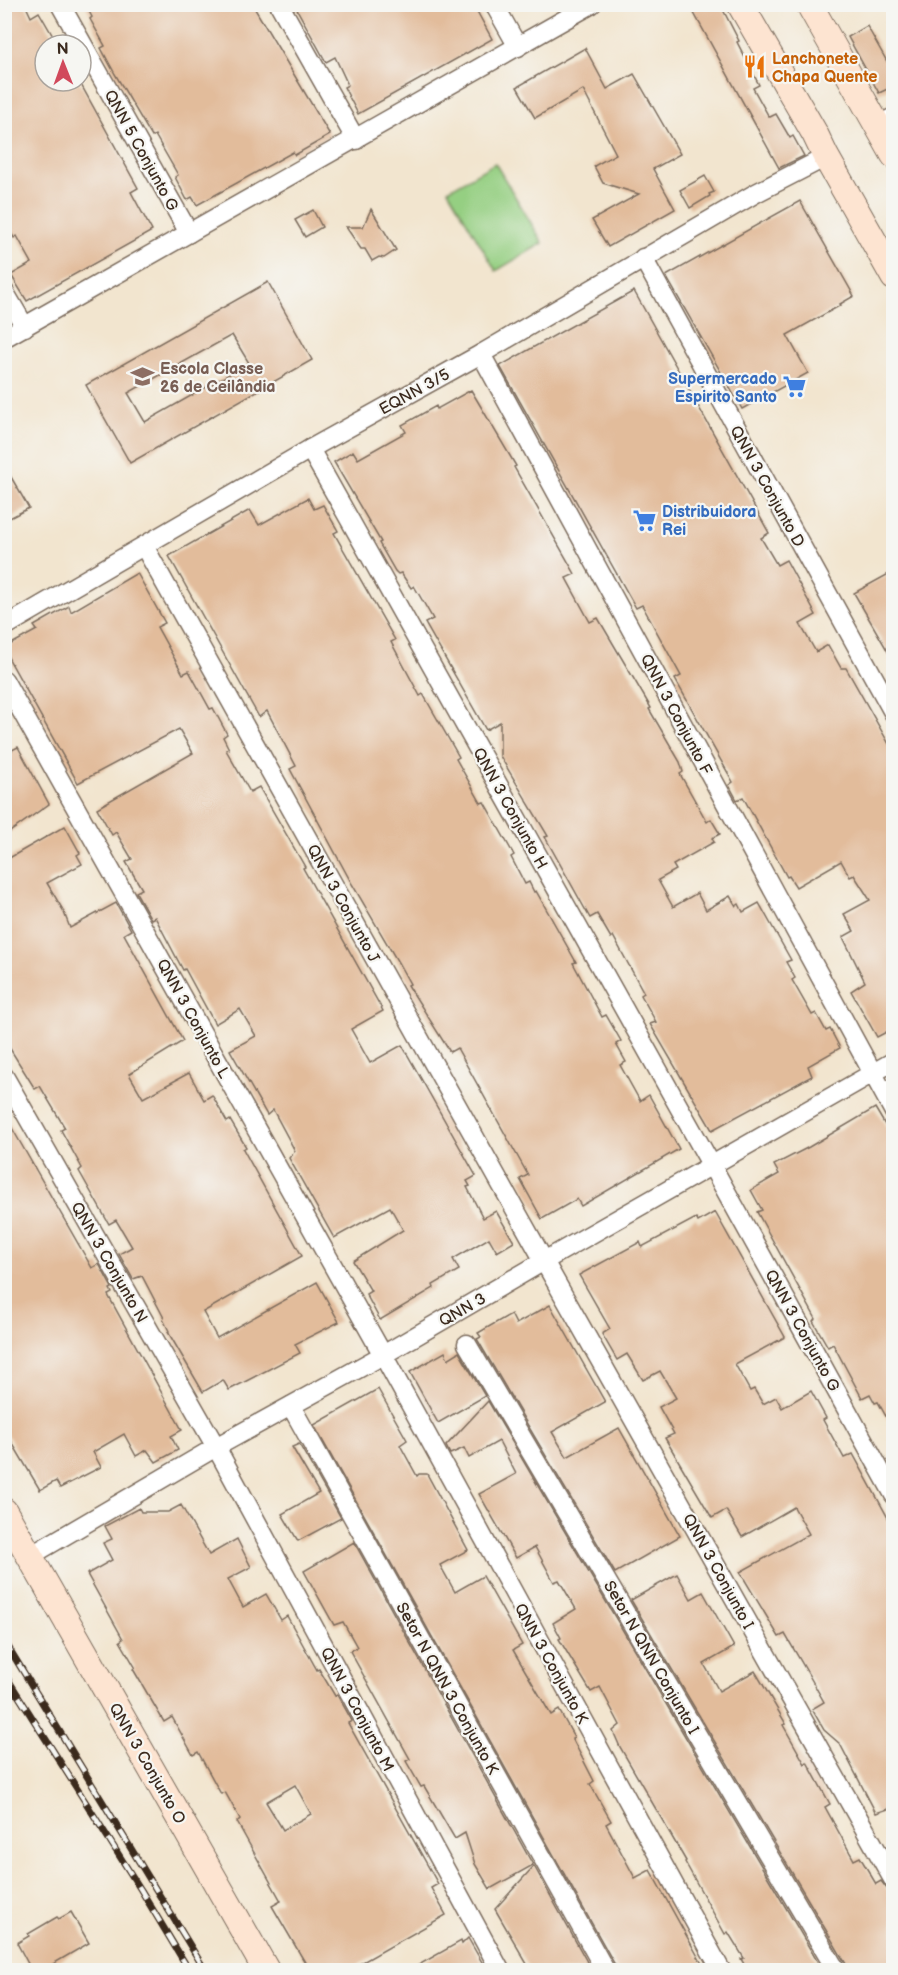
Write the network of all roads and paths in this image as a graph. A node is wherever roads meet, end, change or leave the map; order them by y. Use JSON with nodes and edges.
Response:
{"nodes":[{"id":1,"x":60,"y":4,"type":"edge"},
{"id":2,"x":279,"y":4,"type":"edge"},
{"id":3,"x":494,"y":4,"type":"edge"},
{"id":4,"x":592,"y":4,"type":"edge"},
{"id":5,"x":740,"y":4,"type":"edge"},
{"id":6,"x":809,"y":4,"type":"edge"},
{"id":7,"x":518,"y":47,"type":"junction"},
{"id":8,"x":885,"y":121,"type":"edge"},
{"id":9,"x":356,"y":140,"type":"junction"},
{"id":10,"x":894,"y":155,"type":"edge"},
{"id":11,"x":825,"y":157,"type":"junction"},
{"id":12,"x":189,"y":233,"type":"junction"},
{"id":13,"x":642,"y":258,"type":"junction"},
{"id":14,"x":891,"y":271,"type":"edge"},
{"id":15,"x":4,"y":291,"type":"edge"},
{"id":16,"x":25,"y":327,"type":"junction"},
{"id":17,"x":4,"y":338,"type":"edge"},
{"id":18,"x":482,"y":354,"type":"junction"},
{"id":19,"x":310,"y":449,"type":"junction"},
{"id":20,"x":144,"y":546,"type":"junction"},
{"id":21,"x":4,"y":627,"type":"edge"},
{"id":22,"x":4,"y":680,"type":"edge"},
{"id":23,"x":894,"y":714,"type":"edge"},
{"id":24,"x":894,"y":1061,"type":"edge"},
{"id":25,"x":872,"y":1074,"type":"junction"},
{"id":26,"x":4,"y":1076,"type":"edge"},
{"id":27,"x":894,"y":1112,"type":"edge"},
{"id":28,"x":712,"y":1166,"type":"junction"},
{"id":29,"x":544,"y":1261,"type":"junction"},
{"id":30,"x":468,"y":1344,"type":"dead end"},
{"id":31,"x":383,"y":1355,"type":"junction"},
{"id":32,"x":291,"y":1406,"type":"junction"},
{"id":33,"x":216,"y":1447,"type":"junction"},
{"id":34,"x":894,"y":1495,"type":"edge"},
{"id":35,"x":4,"y":1511,"type":"edge"},
{"id":36,"x":30,"y":1556,"type":"junction"},
{"id":37,"x":894,"y":1881,"type":"edge"},
{"id":38,"x":266,"y":1971,"type":"edge"},
{"id":39,"x":500,"y":1971,"type":"edge"},
{"id":40,"x":605,"y":1971,"type":"edge"},
{"id":41,"x":721,"y":1971,"type":"edge"},
{"id":42,"x":836,"y":1971,"type":"edge"}],
"edges":[{"from":1,"to":12,"type":"street","name":"QNN 5 Conjunto G"},
{"from":2,"to":9,"type":"street"},
{"from":3,"to":7,"type":"street"},
{"from":4,"to":7,"type":"street"},
{"from":5,"to":11,"type":"street"},
{"from":6,"to":8,"type":"street"},
{"from":7,"to":9,"type":"street"},
{"from":8,"to":10,"type":"street"},
{"from":9,"to":12,"type":"street"},
{"from":11,"to":13,"type":"street","name":"EQNN 3/5"},
{"from":11,"to":14,"type":"street"},
{"from":12,"to":16,"type":"street"},
{"from":13,"to":18,"type":"street","name":"EQNN 3/5"},
{"from":13,"to":23,"type":"street","name":"QNN 3 Conjunto D"},
{"from":15,"to":16,"type":"street"},
{"from":16,"to":17,"type":"street"},
{"from":18,"to":19,"type":"street","name":"EQNN 3/5"},
{"from":18,"to":25,"type":"street","name":"QNN 3 Conjunto F"},
{"from":19,"to":20,"type":"street","name":"EQNN 3/5"},
{"from":19,"to":28,"type":"street","name":"QNN 3 Conjunto H"},
{"from":20,"to":21,"type":"street","name":"EQNN 3/5"},
{"from":20,"to":29,"type":"street","name":"QNN 3 Conjunto J"},
{"from":22,"to":31,"type":"street","name":"QNN 3 Conjunto L"},
{"from":24,"to":25,"type":"street","name":"QNN 3"},
{"from":25,"to":27,"type":"street","name":"QNN 3 Conjunto F"},
{"from":25,"to":28,"type":"street","name":"QNN 3"},
{"from":26,"to":33,"type":"street","name":"QNN 3 Conjunto N"},
{"from":28,"to":29,"type":"street","name":"QNN 3"},
{"from":28,"to":34,"type":"street","name":"QNN 3 Conjunto G"},
{"from":29,"to":31,"type":"street","name":"QNN 3"},
{"from":29,"to":37,"type":"street","name":"QNN 3 Conjunto I"},
{"from":30,"to":42,"type":"street","name":"Setor N QNN Conjunto I"},
{"from":31,"to":32,"type":"street","name":"QNN 3"},
{"from":31,"to":41,"type":"street","name":"QNN 3 Conjunto K"},
{"from":32,"to":33,"type":"street","name":"QNN 3"},
{"from":32,"to":40,"type":"street","name":"Setor N QNN 3 Conjunto K"},
{"from":33,"to":36,"type":"street","name":"QNN 3"},
{"from":33,"to":39,"type":"street","name":"QNN 3 Conjunto M"},
{"from":35,"to":36,"type":"street","name":"QNN 3 Conjunto O"},
{"from":36,"to":38,"type":"street","name":"QNN 3 Conjunto O"}]}
